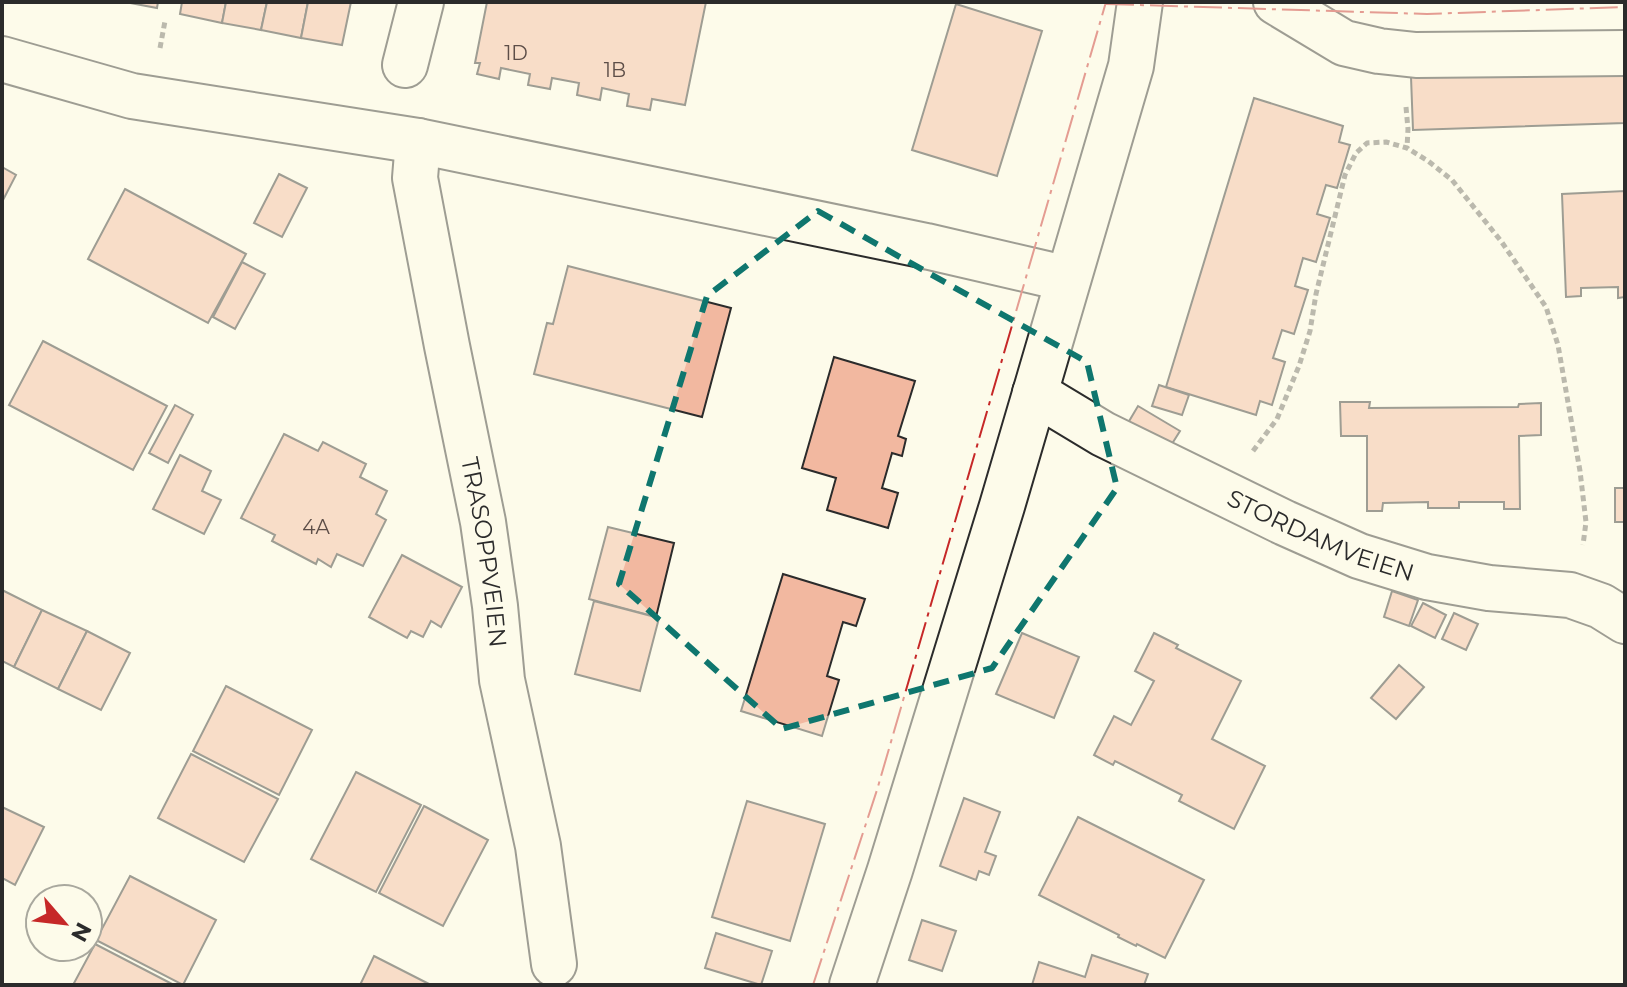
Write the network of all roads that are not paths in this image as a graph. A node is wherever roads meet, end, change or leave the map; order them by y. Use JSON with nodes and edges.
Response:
{"nodes":[{"id":1,"x":421,"y":2,"type":"edge"},
{"id":2,"x":1140,"y":2,"type":"edge"},
{"id":3,"x":1276,"y":2,"type":"edge"},
{"id":4,"x":1625,"y":53,"type":"edge"},
{"id":5,"x":2,"y":59,"type":"edge"},
{"id":6,"x":405,"y":65,"type":"dead end"},
{"id":7,"x":418,"y":141,"type":"junction"},
{"id":8,"x":1068,"y":279,"type":"junction"},
{"id":9,"x":1035,"y":393,"type":"junction"},
{"id":10,"x":1625,"y":621,"type":"edge"},
{"id":11,"x":554,"y":964,"type":"dead end"},
{"id":12,"x":852,"y":985,"type":"edge"}],
"edges":[{"from":1,"to":6,"type":"street"},
{"from":2,"to":8,"type":"street"},
{"from":3,"to":4,"type":"street"},
{"from":5,"to":7,"type":"street"},
{"from":7,"to":8,"type":"street"},
{"from":7,"to":11,"type":"street","name":"TRASOPPVEIEN"},
{"from":8,"to":9,"type":"street"},
{"from":9,"to":10,"type":"street","name":"STORDAMVEIEN"},
{"from":9,"to":12,"type":"street"}]}
